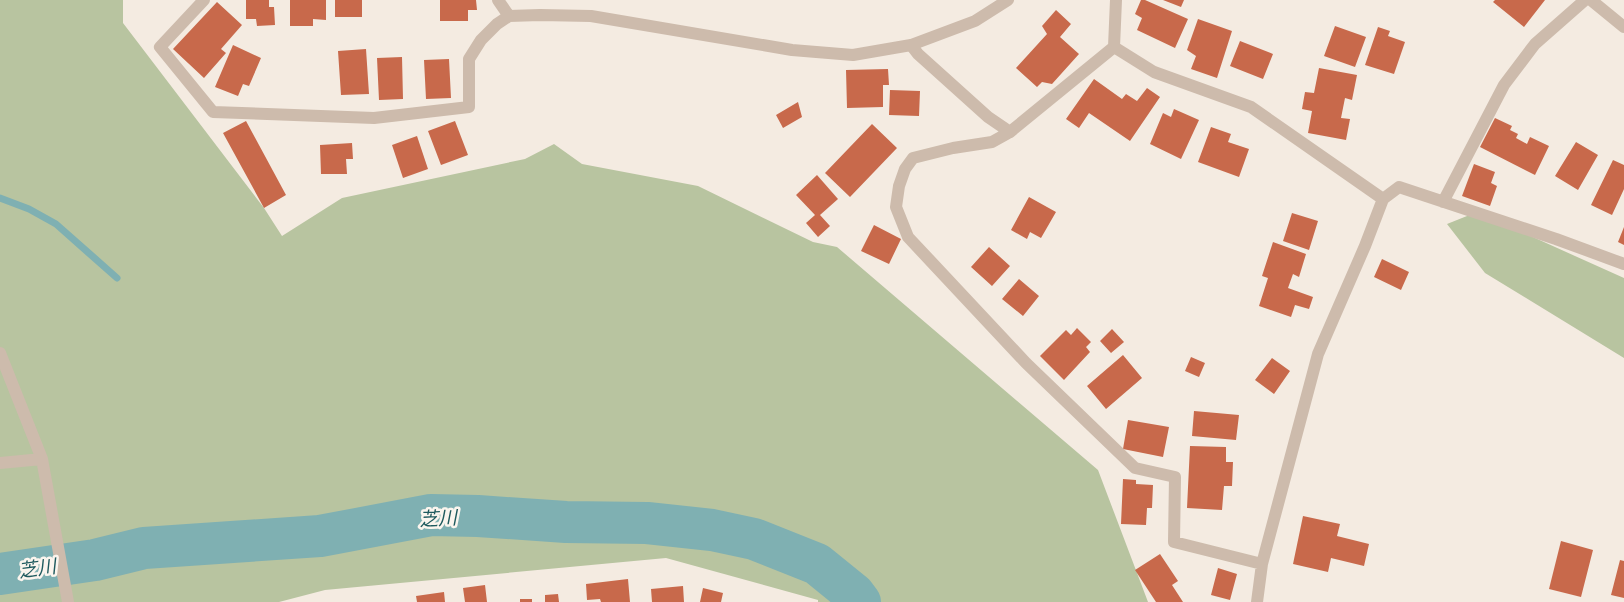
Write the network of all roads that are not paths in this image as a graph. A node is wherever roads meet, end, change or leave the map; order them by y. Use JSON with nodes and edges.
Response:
{"nodes":[{"id":1,"x":204,"y":0,"type":"edge"},
{"id":2,"x":498,"y":0,"type":"edge"},
{"id":3,"x":1008,"y":0,"type":"edge"},
{"id":4,"x":1116,"y":0,"type":"edge"},
{"id":5,"x":1585,"y":0,"type":"edge"},
{"id":6,"x":1591,"y":0,"type":"edge"},
{"id":7,"x":509,"y":16,"type":"junction"},
{"id":8,"x":1624,"y":27,"type":"edge"},
{"id":9,"x":911,"y":45,"type":"junction"},
{"id":10,"x":1114,"y":47,"type":"junction"},
{"id":11,"x":1010,"y":132,"type":"junction"},
{"id":12,"x":1383,"y":199,"type":"junction"},
{"id":13,"x":1443,"y":202,"type":"junction"},
{"id":14,"x":1624,"y":264,"type":"edge"},
{"id":15,"x":0,"y":353,"type":"edge"},
{"id":16,"x":42,"y":458,"type":"junction"},
{"id":17,"x":0,"y":463,"type":"edge"},
{"id":18,"x":1262,"y":564,"type":"junction"},
{"id":19,"x":68,"y":602,"type":"edge"},
{"id":20,"x":1257,"y":602,"type":"edge"}],
"edges":[{"from":1,"to":7,"type":"street"},
{"from":2,"to":7,"type":"street"},
{"from":3,"to":9,"type":"street"},
{"from":4,"to":10,"type":"street"},
{"from":5,"to":13,"type":"street"},
{"from":6,"to":8,"type":"street"},
{"from":7,"to":9,"type":"street"},
{"from":9,"to":11,"type":"street"},
{"from":10,"to":11,"type":"street"},
{"from":10,"to":12,"type":"street"},
{"from":11,"to":18,"type":"street"},
{"from":12,"to":13,"type":"street"},
{"from":12,"to":18,"type":"street"},
{"from":13,"to":14,"type":"street"},
{"from":15,"to":16,"type":"street"},
{"from":16,"to":17,"type":"street"},
{"from":16,"to":19,"type":"street"},
{"from":18,"to":20,"type":"street"}]}
